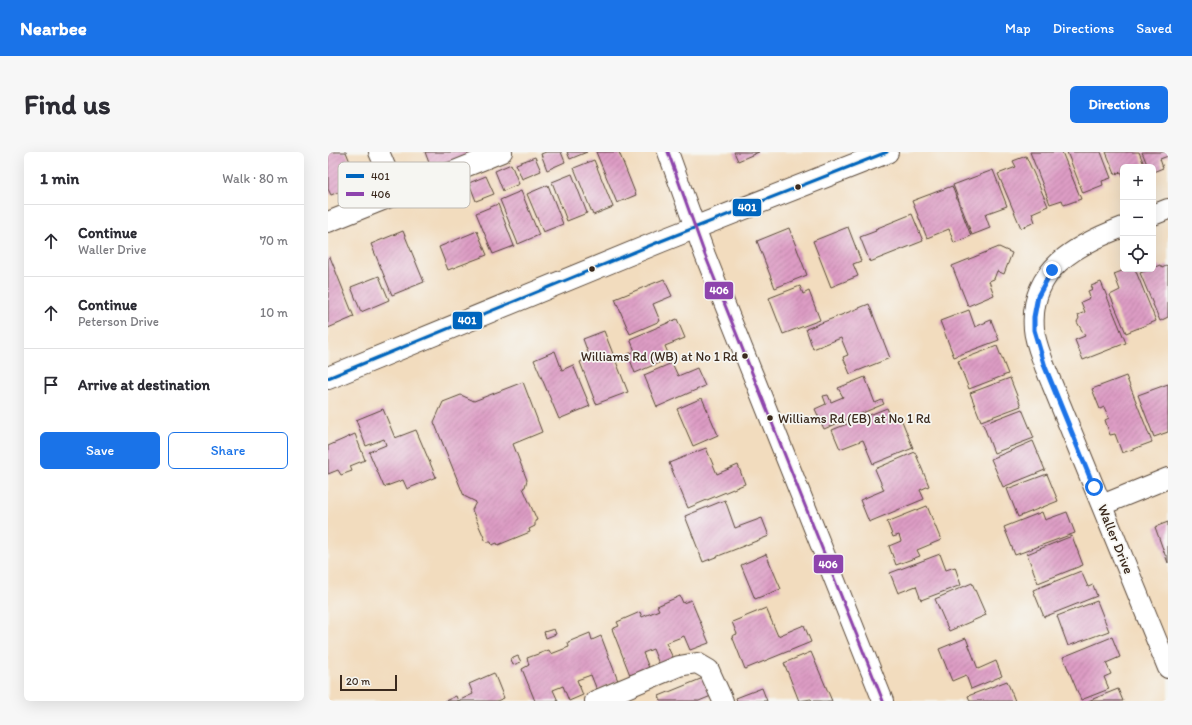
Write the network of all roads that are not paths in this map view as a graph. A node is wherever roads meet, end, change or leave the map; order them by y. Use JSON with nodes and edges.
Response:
{"nodes":[{"id":1,"x":379,"y":152,"type":"edge"},
{"id":2,"x":502,"y":152,"type":"edge"},
{"id":3,"x":668,"y":152,"type":"edge"},
{"id":4,"x":887,"y":152,"type":"edge"},
{"id":5,"x":383,"y":162,"type":"edge"},
{"id":6,"x":470,"y":165,"type":"edge"},
{"id":7,"x":364,"y":208,"type":"edge"},
{"id":8,"x":1168,"y":209,"type":"edge"},
{"id":9,"x":1156,"y":214,"type":"edge"},
{"id":10,"x":328,"y":222,"type":"edge"},
{"id":11,"x":696,"y":228,"type":"junction"},
{"id":12,"x":1120,"y":228,"type":"edge"},
{"id":13,"x":328,"y":378,"type":"edge"},
{"id":14,"x":1168,"y":478,"type":"edge"},
{"id":15,"x":1102,"y":505,"type":"junction"},
{"id":16,"x":1168,"y":668,"type":"edge"},
{"id":17,"x":595,"y":701,"type":"edge"},
{"id":18,"x":723,"y":701,"type":"edge"},
{"id":19,"x":883,"y":701,"type":"edge"}],
"edges":[{"from":1,"to":5,"type":"street"},
{"from":2,"to":6,"type":"street"},
{"from":3,"to":11,"type":"street"},
{"from":4,"to":11,"type":"main road"},
{"from":7,"to":10,"type":"street"},
{"from":8,"to":9,"type":"street"},
{"from":11,"to":13,"type":"main road"},
{"from":11,"to":19,"type":"street"},
{"from":12,"to":15,"type":"street","name":"Waller Drive"},
{"from":14,"to":15,"type":"street"},
{"from":15,"to":16,"type":"street","name":"Waller Drive"},
{"from":17,"to":18,"type":"street"}]}
